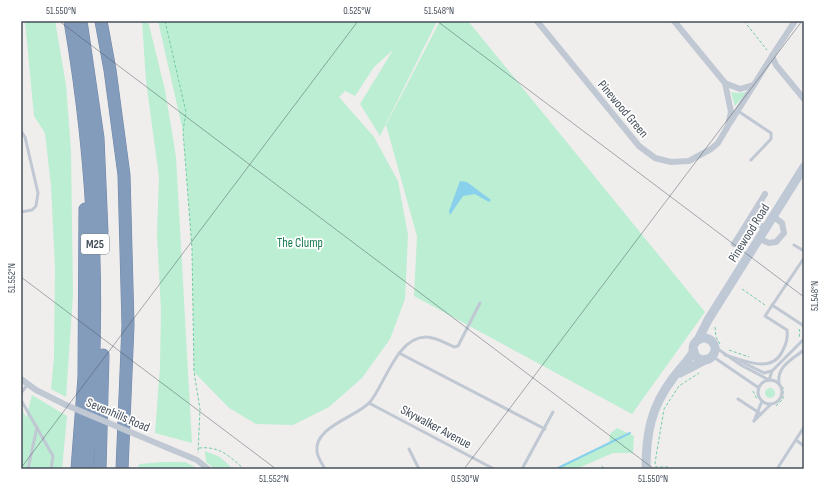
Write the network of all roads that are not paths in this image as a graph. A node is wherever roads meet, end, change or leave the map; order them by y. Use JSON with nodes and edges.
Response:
{"nodes":[{"id":1,"x":67,"y":21,"type":"edge"},
{"id":2,"x":70,"y":21,"type":"edge"},
{"id":3,"x":81,"y":21,"type":"edge"},
{"id":4,"x":101,"y":21,"type":"edge"},
{"id":5,"x":536,"y":21,"type":"edge"},
{"id":6,"x":674,"y":21,"type":"edge"},
{"id":7,"x":795,"y":21,"type":"edge"},
{"id":8,"x":772,"y":56,"type":"junction"},
{"id":9,"x":725,"y":83,"type":"junction"},
{"id":10,"x":753,"y":85,"type":"junction"},
{"id":11,"x":804,"y":98,"type":"edge"},
{"id":12,"x":738,"y":111,"type":"junction"},
{"id":13,"x":728,"y":126,"type":"junction"},
{"id":14,"x":21,"y":131,"type":"edge"},
{"id":15,"x":751,"y":160,"type":"dead end"},
{"id":16,"x":804,"y":167,"type":"edge"},
{"id":17,"x":765,"y":194,"type":"dead end"},
{"id":18,"x":21,"y":212,"type":"edge"},
{"id":19,"x":774,"y":217,"type":"junction"},
{"id":20,"x":750,"y":219,"type":"junction"},
{"id":21,"x":766,"y":229,"type":"junction"},
{"id":22,"x":760,"y":239,"type":"junction"},
{"id":23,"x":734,"y":244,"type":"dead end"},
{"id":24,"x":794,"y":245,"type":"dead end"},
{"id":25,"x":804,"y":251,"type":"edge"},
{"id":26,"x":804,"y":258,"type":"edge"},
{"id":27,"x":480,"y":303,"type":"dead end"},
{"id":28,"x":771,"y":307,"type":"junction"},
{"id":29,"x":715,"y":311,"type":"junction"},
{"id":30,"x":804,"y":326,"type":"edge"},
{"id":31,"x":804,"y":339,"type":"edge"},
{"id":32,"x":698,"y":340,"type":"junction"},
{"id":33,"x":713,"y":343,"type":"junction"},
{"id":34,"x":804,"y":350,"type":"edge"},
{"id":35,"x":694,"y":351,"type":"junction"},
{"id":36,"x":399,"y":354,"type":"junction"},
{"id":37,"x":725,"y":355,"type":"junction"},
{"id":38,"x":709,"y":358,"type":"junction"},
{"id":39,"x":772,"y":371,"type":"junction"},
{"id":40,"x":103,"y":372,"type":"junction"},
{"id":41,"x":674,"y":376,"type":"junction"},
{"id":42,"x":21,"y":379,"type":"edge"},
{"id":43,"x":769,"y":380,"type":"junction"},
{"id":44,"x":28,"y":384,"type":"junction"},
{"id":45,"x":779,"y":384,"type":"junction"},
{"id":46,"x":759,"y":388,"type":"junction"},
{"id":47,"x":738,"y":399,"type":"dead end"},
{"id":48,"x":762,"y":401,"type":"junction"},
{"id":49,"x":369,"y":403,"type":"junction"},
{"id":50,"x":772,"y":404,"type":"junction"},
{"id":51,"x":553,"y":412,"type":"dead end"},
{"id":52,"x":760,"y":412,"type":"junction"},
{"id":53,"x":37,"y":427,"type":"junction"},
{"id":54,"x":804,"y":427,"type":"edge"},
{"id":55,"x":545,"y":429,"type":"junction"},
{"id":56,"x":796,"y":440,"type":"junction"},
{"id":57,"x":804,"y":446,"type":"edge"},
{"id":58,"x":409,"y":449,"type":"dead end"},
{"id":59,"x":28,"y":469,"type":"edge"},
{"id":60,"x":50,"y":469,"type":"edge"},
{"id":61,"x":77,"y":469,"type":"edge"},
{"id":62,"x":87,"y":469,"type":"edge"},
{"id":63,"x":92,"y":469,"type":"edge"},
{"id":64,"x":100,"y":469,"type":"edge"},
{"id":65,"x":122,"y":469,"type":"edge"},
{"id":66,"x":208,"y":469,"type":"edge"},
{"id":67,"x":324,"y":469,"type":"edge"},
{"id":68,"x":419,"y":469,"type":"edge"},
{"id":69,"x":494,"y":469,"type":"edge"},
{"id":70,"x":522,"y":469,"type":"edge"},
{"id":71,"x":646,"y":469,"type":"edge"},
{"id":72,"x":777,"y":469,"type":"edge"}],
"edges":[{"from":1,"to":61,"type":"highway","number":"M25"},
{"from":2,"to":62,"type":"highway","number":"M25"},
{"from":3,"to":40,"type":"highway","number":"M25"},
{"from":4,"to":65,"type":"highway","number":"M25"},
{"from":5,"to":13,"type":"street","name":"Pinewood Green"},
{"from":6,"to":9,"type":"street","name":"Pinewood Green"},
{"from":7,"to":8,"type":"street","name":"Pinewood Green"},
{"from":8,"to":10,"type":"street","name":"Pinewood Green"},
{"from":8,"to":11,"type":"street"},
{"from":9,"to":10,"type":"street"},
{"from":9,"to":13,"type":"street","name":"Pinewood Green"},
{"from":10,"to":12,"type":"street","name":"Pinewood Green"},
{"from":12,"to":13,"type":"street","name":"Pinewood Green"},
{"from":12,"to":15,"type":"lane"},
{"from":14,"to":18,"type":"lane"},
{"from":16,"to":19,"type":"street","name":"Pinewood Road"},
{"from":17,"to":20,"type":"street"},
{"from":19,"to":21,"type":"street","name":"Pinewood Road"},
{"from":19,"to":22,"type":"street"},
{"from":20,"to":21,"type":"street"},
{"from":20,"to":23,"type":"street"},
{"from":21,"to":22,"type":"street","name":"Pinewood Road"},
{"from":22,"to":29,"type":"street","name":"Pinewood Road"},
{"from":24,"to":25,"type":"lane"},
{"from":26,"to":28,"type":"lane"},
{"from":27,"to":36,"type":"lane"},
{"from":28,"to":30,"type":"lane"},
{"from":28,"to":37,"type":"lane"},
{"from":29,"to":32,"type":"street","name":"Pinewood Road"},
{"from":29,"to":33,"type":"street","name":"Pinewood Road"},
{"from":31,"to":39,"type":"lane"},
{"from":32,"to":33,"type":"street"},
{"from":32,"to":35,"type":"street"},
{"from":33,"to":37,"type":"lane"},
{"from":33,"to":38,"type":"street"},
{"from":34,"to":45,"type":"lane"},
{"from":35,"to":38,"type":"street"},
{"from":35,"to":41,"type":"street"},
{"from":36,"to":49,"type":"lane"},
{"from":36,"to":55,"type":"lane"},
{"from":37,"to":39,"type":"lane"},
{"from":37,"to":43,"type":"lane"},
{"from":38,"to":41,"type":"street"},
{"from":38,"to":46,"type":"lane"},
{"from":39,"to":43,"type":"lane"},
{"from":40,"to":63,"type":"highway","number":"M25"},
{"from":40,"to":64,"type":"highway","number":"M25"},
{"from":41,"to":71,"type":"street"},
{"from":42,"to":44,"type":"street","name":"Sevenhills Road"},
{"from":43,"to":45,"type":"lane"},
{"from":43,"to":46,"type":"lane"},
{"from":44,"to":53,"type":"lane"},
{"from":44,"to":66,"type":"street","name":"Sevenhills Road","bridge":true},
{"from":45,"to":50,"type":"lane"},
{"from":46,"to":48,"type":"lane"},
{"from":47,"to":52,"type":"lane"},
{"from":48,"to":50,"type":"lane"},
{"from":48,"to":52,"type":"lane"},
{"from":49,"to":67,"type":"lane"},
{"from":49,"to":69,"type":"lane","name":"Skywalker Avenue"},
{"from":50,"to":52,"type":"lane"},
{"from":51,"to":55,"type":"lane"},
{"from":53,"to":59,"type":"lane"},
{"from":53,"to":60,"type":"lane"},
{"from":54,"to":56,"type":"lane"},
{"from":55,"to":70,"type":"lane"},
{"from":56,"to":57,"type":"lane"},
{"from":56,"to":72,"type":"lane"},
{"from":58,"to":68,"type":"lane"}]}
